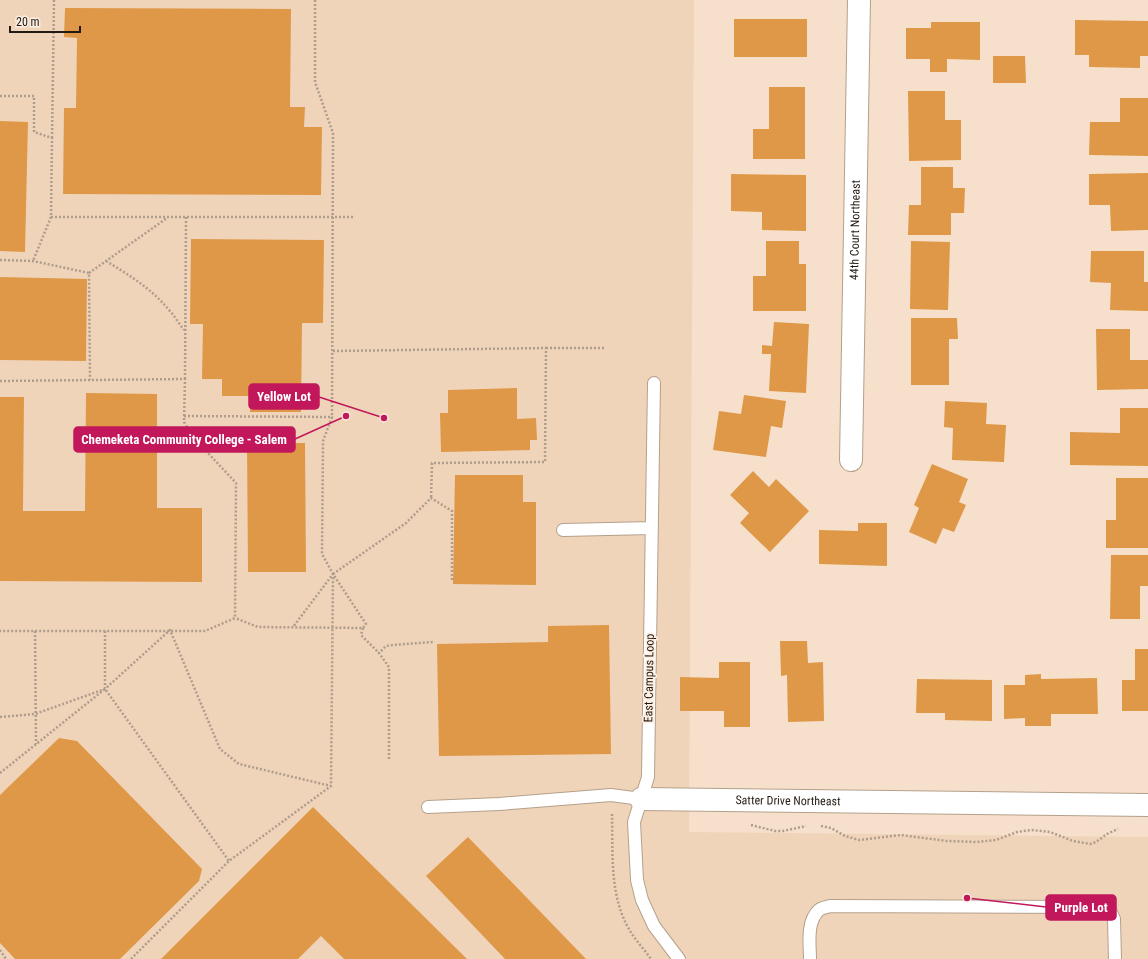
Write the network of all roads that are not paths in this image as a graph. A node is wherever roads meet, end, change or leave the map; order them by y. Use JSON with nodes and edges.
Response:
{"nodes":[{"id":1,"x":859,"y":0,"type":"edge"},
{"id":2,"x":654,"y":383,"type":"dead end"},
{"id":3,"x":850,"y":460,"type":"dead end"},
{"id":4,"x":652,"y":528,"type":"junction"},
{"id":5,"x":563,"y":530,"type":"dead end"},
{"id":6,"x":641,"y":799,"type":"junction"},
{"id":7,"x":1148,"y":805,"type":"edge"},
{"id":8,"x":428,"y":807,"type":"dead end"},
{"id":9,"x":679,"y":959,"type":"edge"},
{"id":10,"x":810,"y":959,"type":"edge"},
{"id":11,"x":1115,"y":959,"type":"edge"}],
"edges":[{"from":1,"to":3,"type":"street","name":"44th Court Northeast"},
{"from":2,"to":4,"type":"lane","name":"East Campus Loop"},
{"from":4,"to":5,"type":"lane"},
{"from":4,"to":6,"type":"lane","name":"East Campus Loop"},
{"from":6,"to":7,"type":"street","name":"Satter Drive Northeast"},
{"from":6,"to":8,"type":"lane","name":"Satter Drive Northeast"},
{"from":6,"to":9,"type":"lane","name":"East Campus Loop"},
{"from":10,"to":11,"type":"lane"}]}
